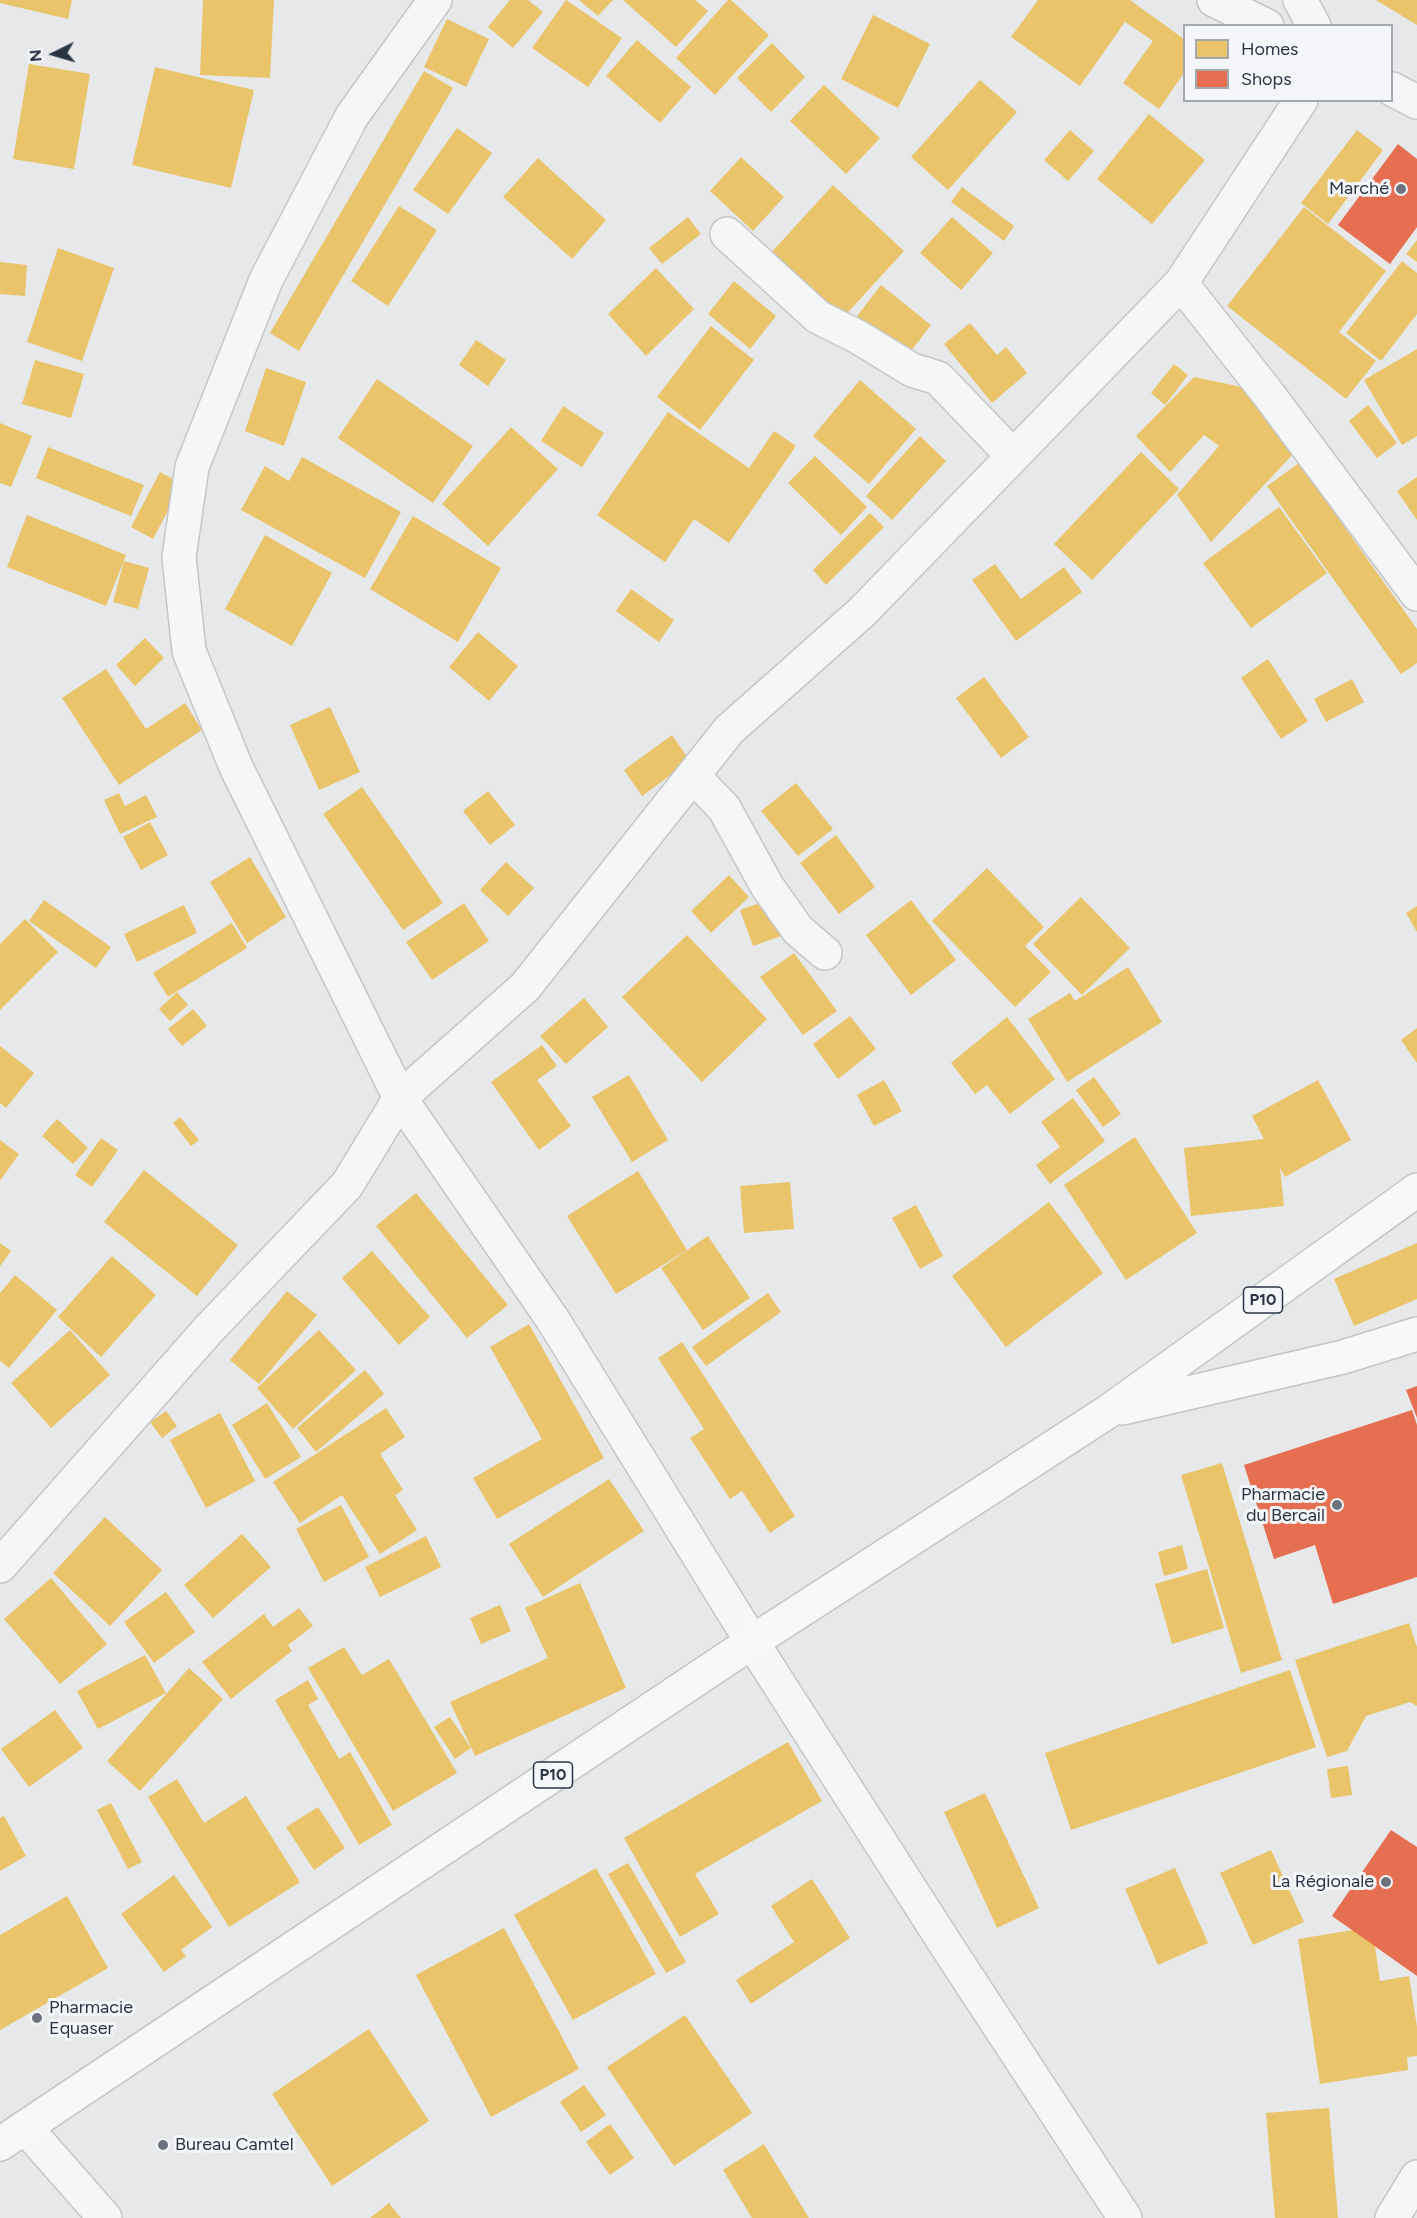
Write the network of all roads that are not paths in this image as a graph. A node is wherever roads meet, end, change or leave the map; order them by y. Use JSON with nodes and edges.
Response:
{"nodes":[{"id":1,"x":435,"y":0,"type":"edge"},
{"id":2,"x":1214,"y":0,"type":"edge"},
{"id":3,"x":1300,"y":0,"type":"edge"},
{"id":4,"x":1263,"y":24,"type":"edge"},
{"id":5,"x":1313,"y":24,"type":"edge"},
{"id":6,"x":1393,"y":90,"type":"edge"},
{"id":7,"x":1300,"y":102,"type":"edge"},
{"id":8,"x":1417,"y":102,"type":"edge"},
{"id":9,"x":727,"y":234,"type":"dead end"},
{"id":10,"x":1181,"y":283,"type":"junction"},
{"id":11,"x":1013,"y":456,"type":"junction"},
{"id":12,"x":1417,"y":594,"type":"edge"},
{"id":13,"x":693,"y":776,"type":"junction"},
{"id":14,"x":825,"y":953,"type":"dead end"},
{"id":15,"x":400,"y":1098,"type":"junction"},
{"id":16,"x":1417,"y":1190,"type":"edge"},
{"id":17,"x":1417,"y":1334,"type":"edge"},
{"id":18,"x":1109,"y":1411,"type":"junction"},
{"id":19,"x":0,"y":1566,"type":"edge"},
{"id":20,"x":752,"y":1642,"type":"junction"},
{"id":21,"x":13,"y":2135,"type":"edge"},
{"id":22,"x":1417,"y":2177,"type":"edge"},
{"id":23,"x":105,"y":2218,"type":"edge"},
{"id":24,"x":1125,"y":2218,"type":"edge"},
{"id":25,"x":1392,"y":2218,"type":"edge"}],
"edges":[{"from":1,"to":15,"type":"street"},
{"from":2,"to":4,"type":"street"},
{"from":3,"to":5,"type":"street"},
{"from":6,"to":8,"type":"street"},
{"from":7,"to":10,"type":"street"},
{"from":9,"to":11,"type":"street"},
{"from":10,"to":11,"type":"street"},
{"from":10,"to":12,"type":"street"},
{"from":11,"to":13,"type":"street"},
{"from":13,"to":14,"type":"street"},
{"from":13,"to":15,"type":"street"},
{"from":15,"to":19,"type":"street"},
{"from":15,"to":20,"type":"street"},
{"from":16,"to":18,"type":"main road","number":"P10"},
{"from":17,"to":18,"type":"main road","number":"P10"},
{"from":18,"to":20,"type":"main road","number":"P10"},
{"from":20,"to":21,"type":"main road","number":"P10"},
{"from":20,"to":24,"type":"street"},
{"from":21,"to":23,"type":"street"},
{"from":22,"to":25,"type":"street"}]}
